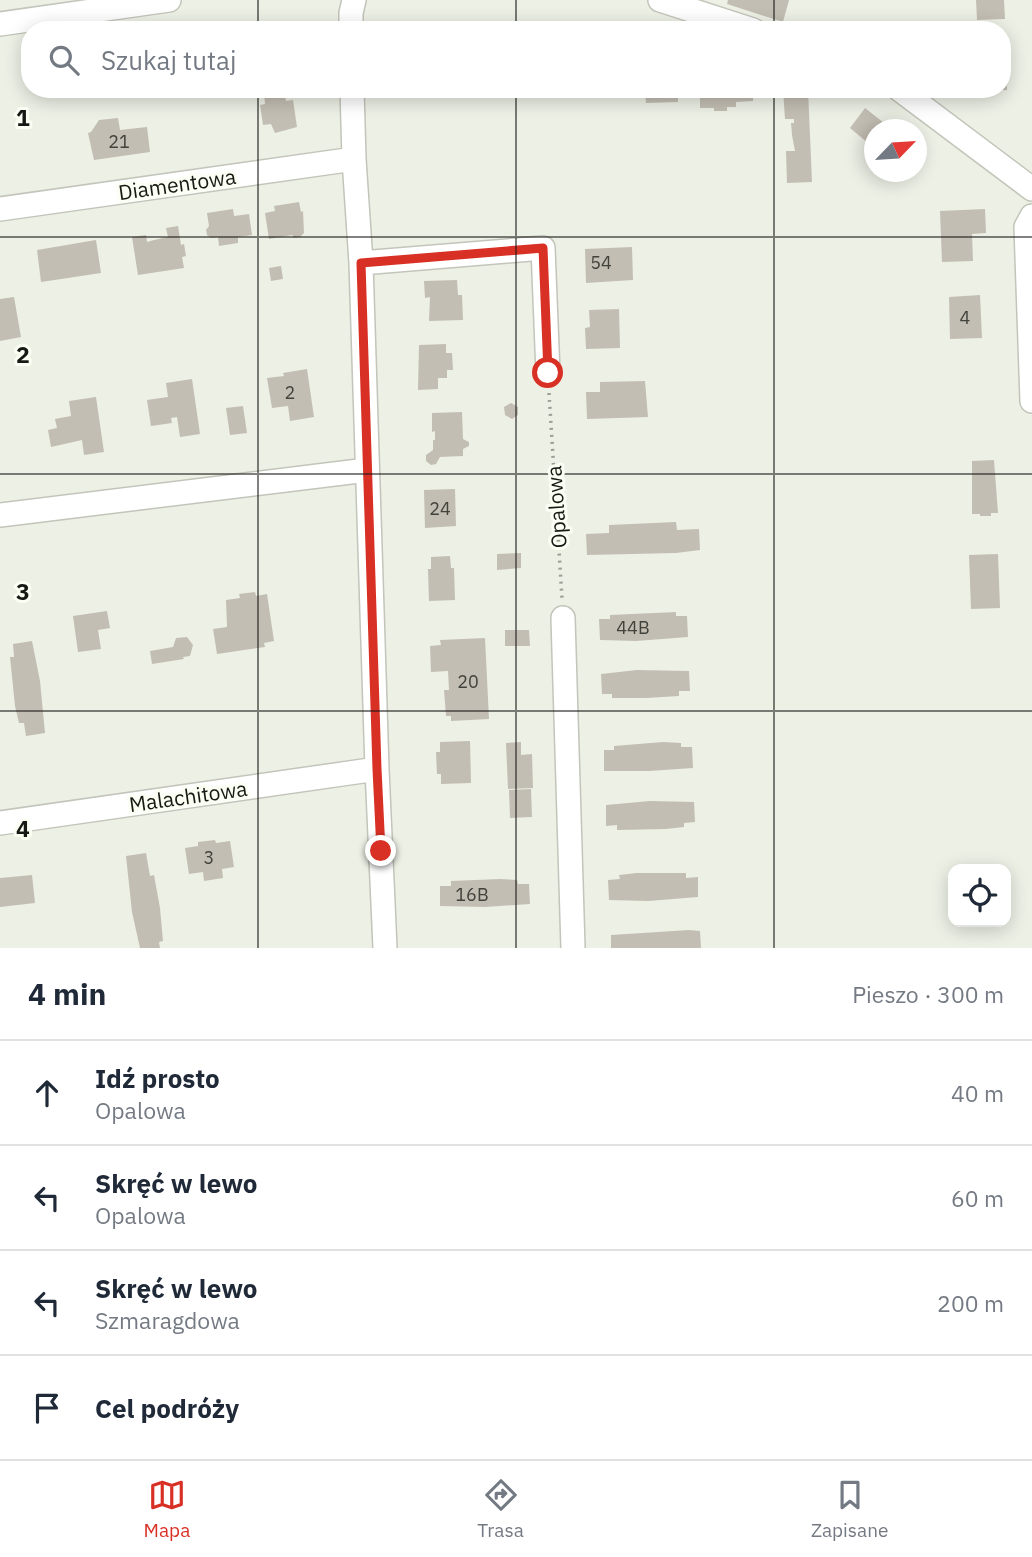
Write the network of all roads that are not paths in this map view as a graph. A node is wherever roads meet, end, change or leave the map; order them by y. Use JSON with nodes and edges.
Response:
{"nodes":[{"id":1,"x":169,"y":0,"type":"edge"},
{"id":2,"x":354,"y":0,"type":"edge"},
{"id":3,"x":668,"y":2,"type":"edge"},
{"id":4,"x":21,"y":21,"type":"edge"},
{"id":5,"x":21,"y":21,"type":"edge"},
{"id":6,"x":351,"y":21,"type":"edge"},
{"id":7,"x":726,"y":21,"type":"edge"},
{"id":8,"x":0,"y":24,"type":"edge"},
{"id":9,"x":352,"y":98,"type":"edge"},
{"id":10,"x":911,"y":98,"type":"edge"},
{"id":11,"x":354,"y":159,"type":"junction"},
{"id":12,"x":1032,"y":189,"type":"edge"},
{"id":13,"x":0,"y":209,"type":"edge"},
{"id":14,"x":1032,"y":216,"type":"edge"},
{"id":15,"x":361,"y":263,"type":"junction"},
{"id":16,"x":548,"y":373,"type":"road end"},
{"id":17,"x":1032,"y":401,"type":"edge"},
{"id":18,"x":367,"y":470,"type":"junction"},
{"id":19,"x":0,"y":515,"type":"edge"},
{"id":20,"x":564,"y":618,"type":"road end"},
{"id":21,"x":377,"y":769,"type":"junction"},
{"id":22,"x":0,"y":823,"type":"edge"},
{"id":23,"x":385,"y":948,"type":"edge"},
{"id":24,"x":573,"y":948,"type":"edge"}],
"edges":[{"from":1,"to":5,"type":"street"},
{"from":2,"to":6,"type":"street"},
{"from":3,"to":7,"type":"street"},
{"from":4,"to":8,"type":"street"},
{"from":9,"to":11,"type":"street"},
{"from":10,"to":12,"type":"street"},
{"from":11,"to":13,"type":"street","name":"Diamentowa"},
{"from":11,"to":15,"type":"street"},
{"from":14,"to":17,"type":"street"},
{"from":15,"to":16,"type":"street"},
{"from":15,"to":18,"type":"street"},
{"from":18,"to":19,"type":"street"},
{"from":18,"to":21,"type":"street"},
{"from":20,"to":24,"type":"street"},
{"from":21,"to":22,"type":"street","name":"Malachitowa"},
{"from":21,"to":23,"type":"street"}]}
